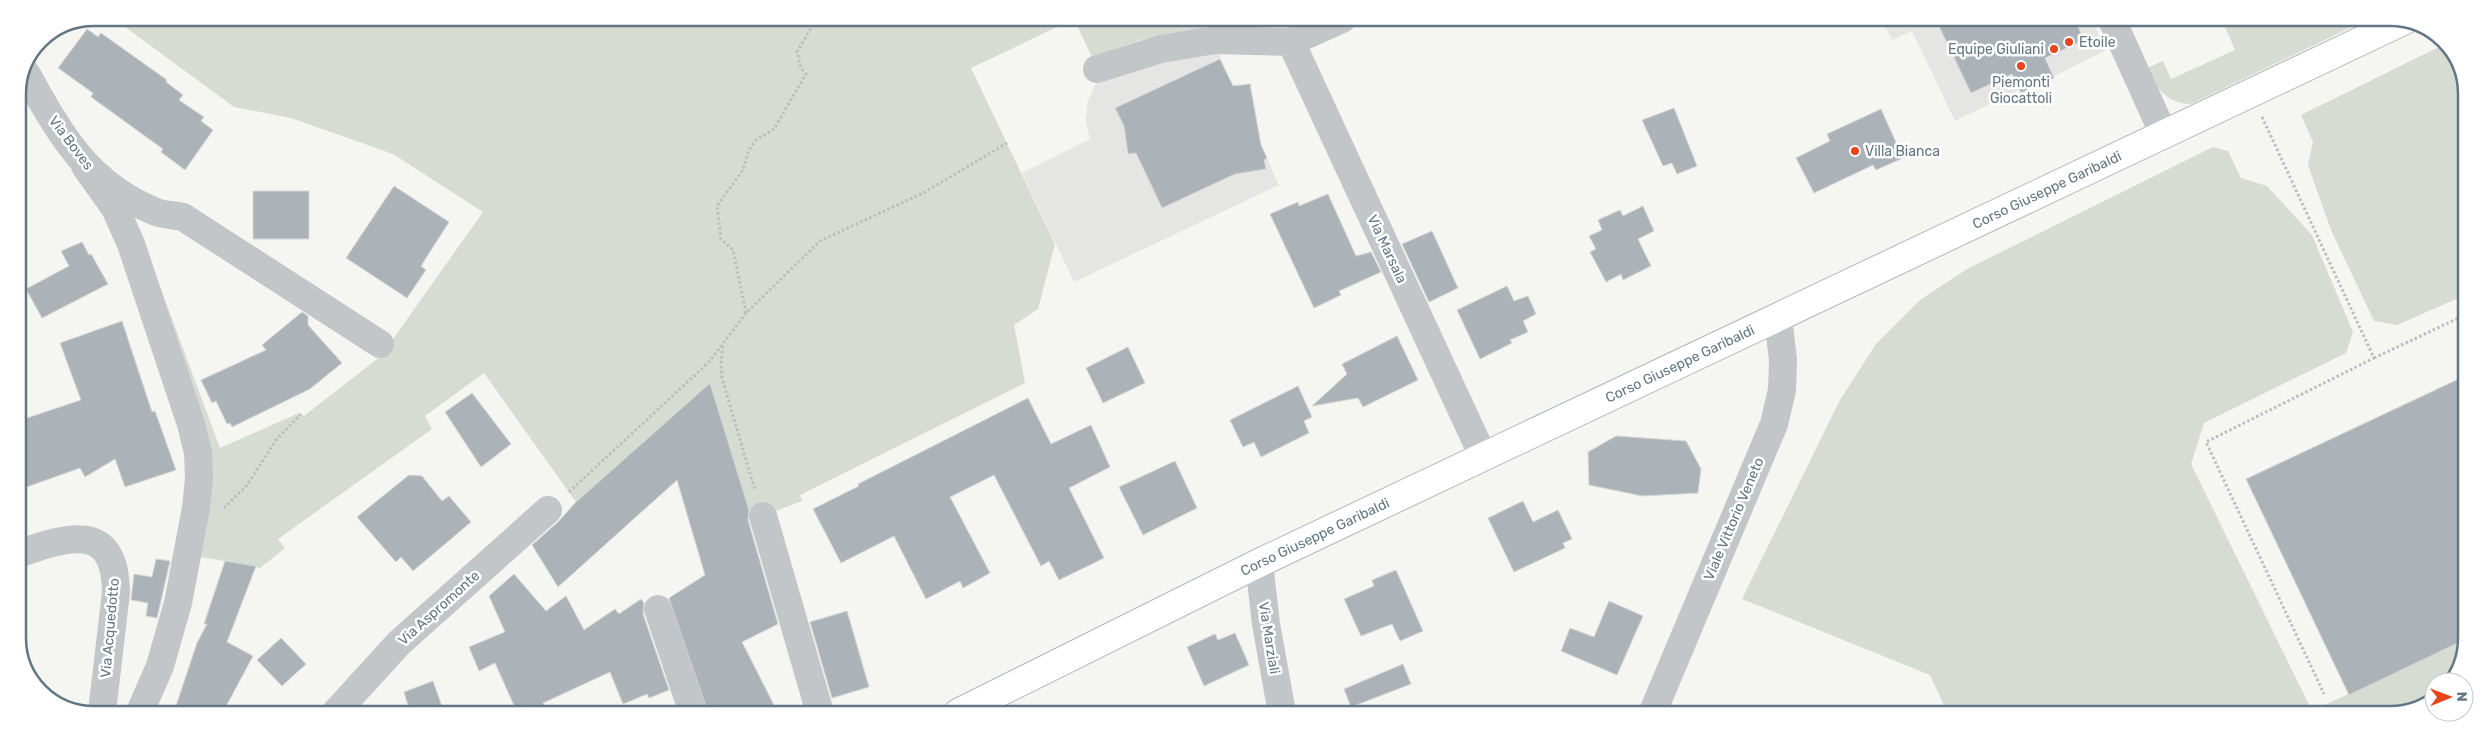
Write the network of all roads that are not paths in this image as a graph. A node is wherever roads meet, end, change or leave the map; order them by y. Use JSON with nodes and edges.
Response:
{"nodes":[{"id":1,"x":1326,"y":26,"type":"edge"},
{"id":2,"x":2115,"y":26,"type":"edge"},
{"id":3,"x":2392,"y":26,"type":"edge"},
{"id":4,"x":1291,"y":42,"type":"junction"},
{"id":5,"x":1097,"y":69,"type":"dead end"},
{"id":6,"x":29,"y":77,"type":"edge"},
{"id":7,"x":2164,"y":135,"type":"junction"},
{"id":8,"x":85,"y":166,"type":"junction"},
{"id":9,"x":1778,"y":317,"type":"junction"},
{"id":10,"x":380,"y":344,"type":"dead end"},
{"id":11,"x":1483,"y":456,"type":"junction"},
{"id":12,"x":548,"y":510,"type":"road end"},
{"id":13,"x":763,"y":516,"type":"road end"},
{"id":14,"x":26,"y":551,"type":"edge"},
{"id":15,"x":1258,"y":563,"type":"junction"},
{"id":16,"x":658,"y":609,"type":"dead end"},
{"id":17,"x":103,"y":706,"type":"edge"},
{"id":18,"x":143,"y":706,"type":"edge"},
{"id":19,"x":342,"y":706,"type":"edge"},
{"id":20,"x":691,"y":706,"type":"edge"},
{"id":21,"x":818,"y":706,"type":"edge"},
{"id":22,"x":972,"y":706,"type":"edge"},
{"id":23,"x":1281,"y":706,"type":"edge"},
{"id":24,"x":1655,"y":706,"type":"edge"}],
"edges":[{"from":1,"to":4,"type":"street"},
{"from":2,"to":7,"type":"street"},
{"from":3,"to":7,"type":"main road","name":"Corso Giuseppe Garibaldi"},
{"from":4,"to":5,"type":"street"},
{"from":4,"to":11,"type":"street","name":"Via Marsala"},
{"from":6,"to":8,"type":"street","name":"Via Boves"},
{"from":7,"to":9,"type":"main road","name":"Corso Giuseppe Garibaldi"},
{"from":8,"to":10,"type":"street","name":"Via Boves"},
{"from":8,"to":18,"type":"street"},
{"from":9,"to":11,"type":"main road","name":"Corso Giuseppe Garibaldi"},
{"from":9,"to":24,"type":"street","name":"Viale Vittorio Veneto"},
{"from":11,"to":15,"type":"main road","name":"Corso Giuseppe Garibaldi"},
{"from":12,"to":19,"type":"street","name":"Via Aspromonte"},
{"from":13,"to":21,"type":"street"},
{"from":14,"to":17,"type":"street","name":"Via Acquedotto"},
{"from":15,"to":22,"type":"main road","name":"Corso Giuseppe Garibaldi"},
{"from":15,"to":23,"type":"street","name":"Via Marziali"},
{"from":16,"to":20,"type":"street"}]}
